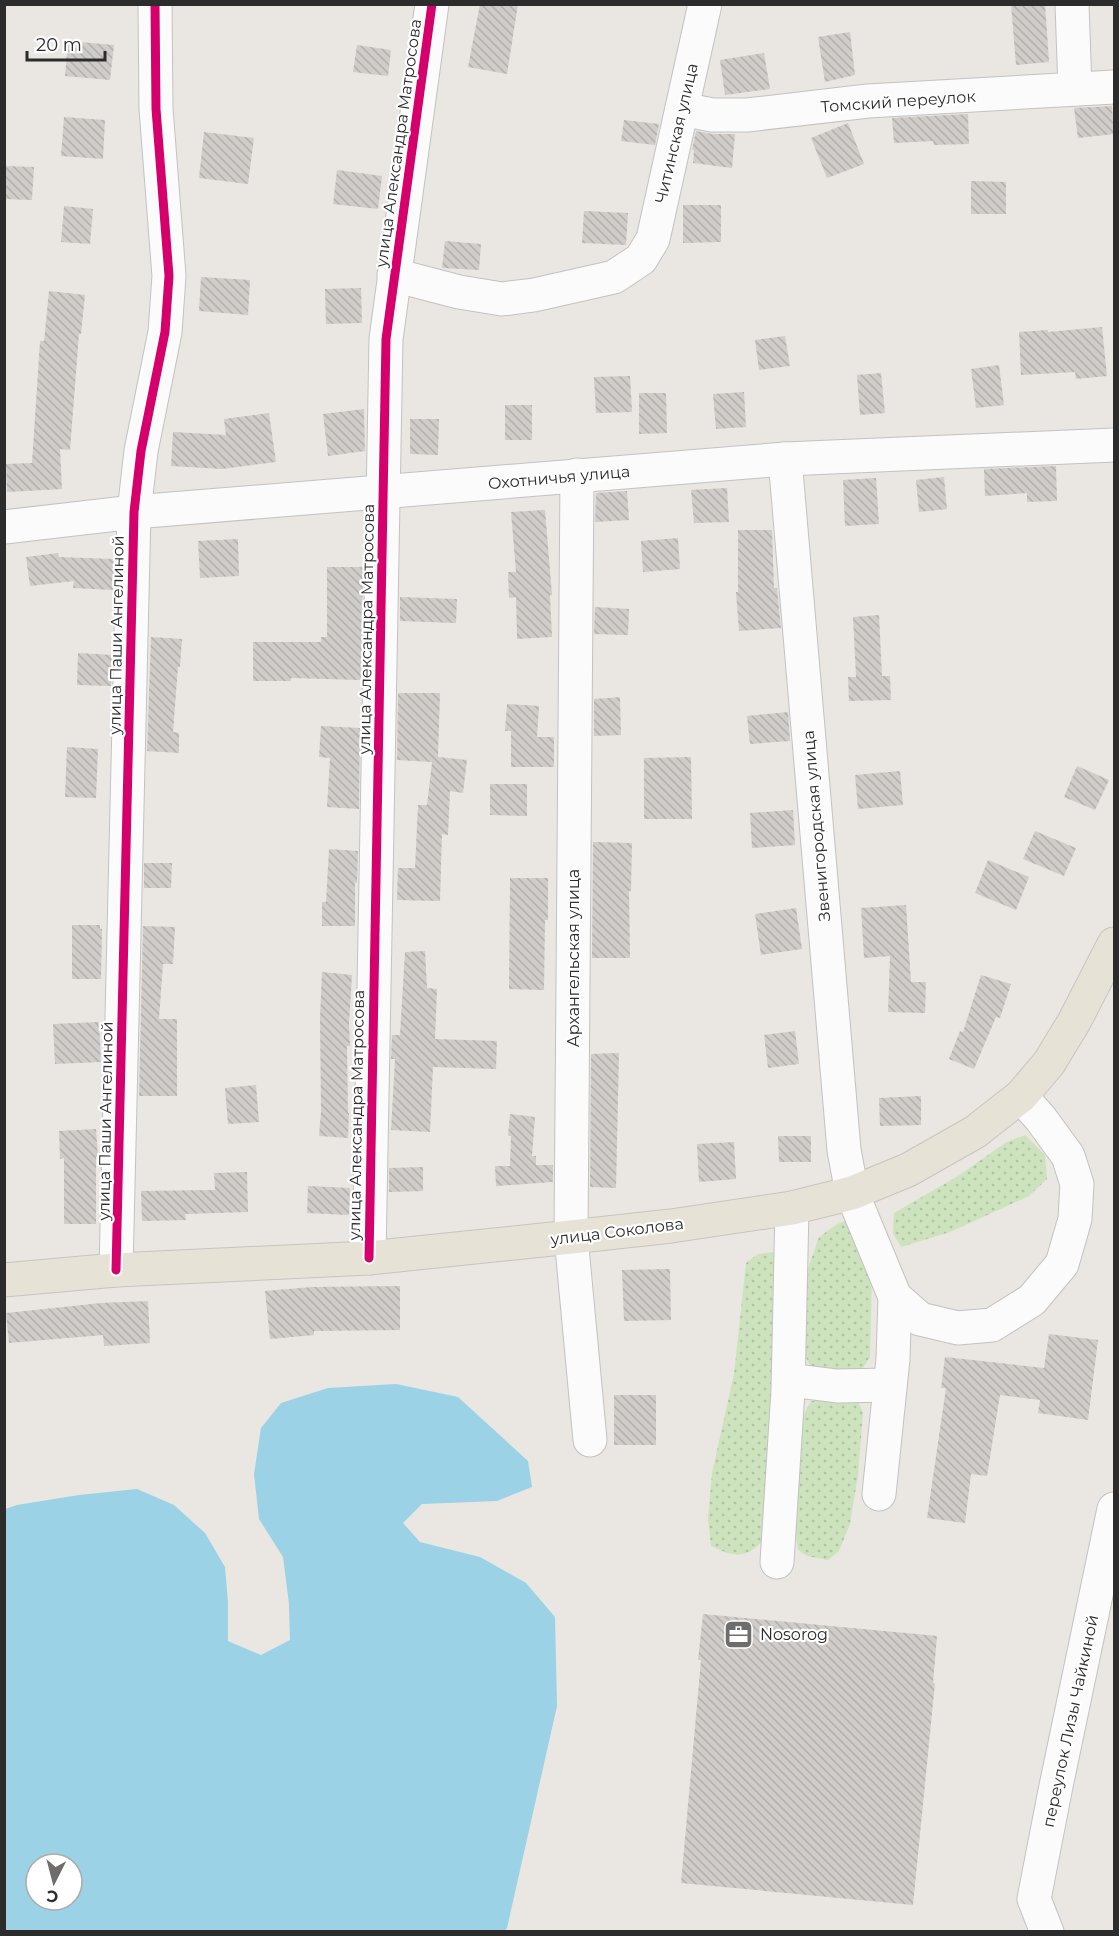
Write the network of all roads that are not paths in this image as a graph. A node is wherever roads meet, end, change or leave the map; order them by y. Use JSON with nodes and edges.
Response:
{"nodes":[{"id":1,"x":155,"y":4,"type":"edge"},
{"id":2,"x":432,"y":4,"type":"edge"},
{"id":3,"x":705,"y":4,"type":"edge"},
{"id":4,"x":1072,"y":4,"type":"edge"},
{"id":5,"x":1114,"y":87,"type":"edge"},
{"id":6,"x":1076,"y":89,"type":"junction"},
{"id":7,"x":682,"y":109,"type":"junction"},
{"id":8,"x":394,"y":275,"type":"junction"},
{"id":9,"x":1114,"y":445,"type":"edge"},
{"id":10,"x":785,"y":459,"type":"junction"},
{"id":11,"x":577,"y":475,"type":"junction"},
{"id":12,"x":383,"y":491,"type":"junction"},
{"id":13,"x":134,"y":512,"type":"junction"},
{"id":14,"x":4,"y":527,"type":"edge"},
{"id":15,"x":1114,"y":944,"type":"edge"},
{"id":16,"x":1021,"y":1096,"type":"junction"},
{"id":17,"x":852,"y":1193,"type":"junction"},
{"id":18,"x":792,"y":1208,"type":"junction"},
{"id":19,"x":571,"y":1237,"type":"junction"},
{"id":20,"x":369,"y":1258,"type":"junction"},
{"id":21,"x":116,"y":1270,"type":"junction"},
{"id":22,"x":4,"y":1281,"type":"edge"},
{"id":23,"x":895,"y":1298,"type":"junction"},
{"id":24,"x":789,"y":1380,"type":"junction"},
{"id":25,"x":890,"y":1385,"type":"junction"},
{"id":26,"x":590,"y":1440,"type":"dead end"},
{"id":27,"x":879,"y":1494,"type":"dead end"},
{"id":28,"x":1114,"y":1509,"type":"edge"},
{"id":29,"x":777,"y":1562,"type":"dead end"},
{"id":30,"x":1047,"y":1932,"type":"edge"}],
"edges":[{"from":1,"to":13,"type":"street","name":"улица Паши Ангелиной"},
{"from":2,"to":8,"type":"street","name":"улица Александра Матросова"},
{"from":3,"to":7,"type":"street","name":"Читинская улица"},
{"from":4,"to":6,"type":"street"},
{"from":5,"to":6,"type":"street","name":"Томский переулок"},
{"from":6,"to":7,"type":"street","name":"Томский переулок"},
{"from":7,"to":8,"type":"street","name":"Читинская улица"},
{"from":8,"to":12,"type":"street","name":"улица Александра Матросова"},
{"from":9,"to":10,"type":"street","name":"Охотничья улица"},
{"from":10,"to":11,"type":"street","name":"Охотничья улица"},
{"from":10,"to":17,"type":"street","name":"Звенигородская улица"},
{"from":11,"to":12,"type":"street","name":"Охотничья улица"},
{"from":11,"to":19,"type":"street","name":"Архангельская улица"},
{"from":12,"to":13,"type":"street","name":"Охотничья улица"},
{"from":12,"to":20,"type":"street","name":"улица Александра Матросова"},
{"from":13,"to":14,"type":"street","name":"Охотничья улица"},
{"from":13,"to":21,"type":"street","name":"улица Паши Ангелиной"},
{"from":15,"to":16,"type":"main road","name":"улица Соколова"},
{"from":16,"to":17,"type":"main road","name":"улица Соколова"},
{"from":16,"to":23,"type":"street"},
{"from":17,"to":18,"type":"main road","name":"улица Соколова"},
{"from":17,"to":23,"type":"street","name":"Звенигородская улица"},
{"from":18,"to":19,"type":"main road","name":"улица Соколова"},
{"from":18,"to":24,"type":"street"},
{"from":19,"to":20,"type":"main road","name":"улица Соколова"},
{"from":19,"to":26,"type":"street","name":"Архангельская улица"},
{"from":20,"to":21,"type":"main road","name":"улица Соколова"},
{"from":21,"to":22,"type":"main road","name":"улица Соколова"},
{"from":23,"to":25,"type":"street"},
{"from":24,"to":25,"type":"street"},
{"from":24,"to":29,"type":"street"},
{"from":25,"to":27,"type":"street"},
{"from":28,"to":30,"type":"street","name":"переулок Лизы Чайкиной"}]}
